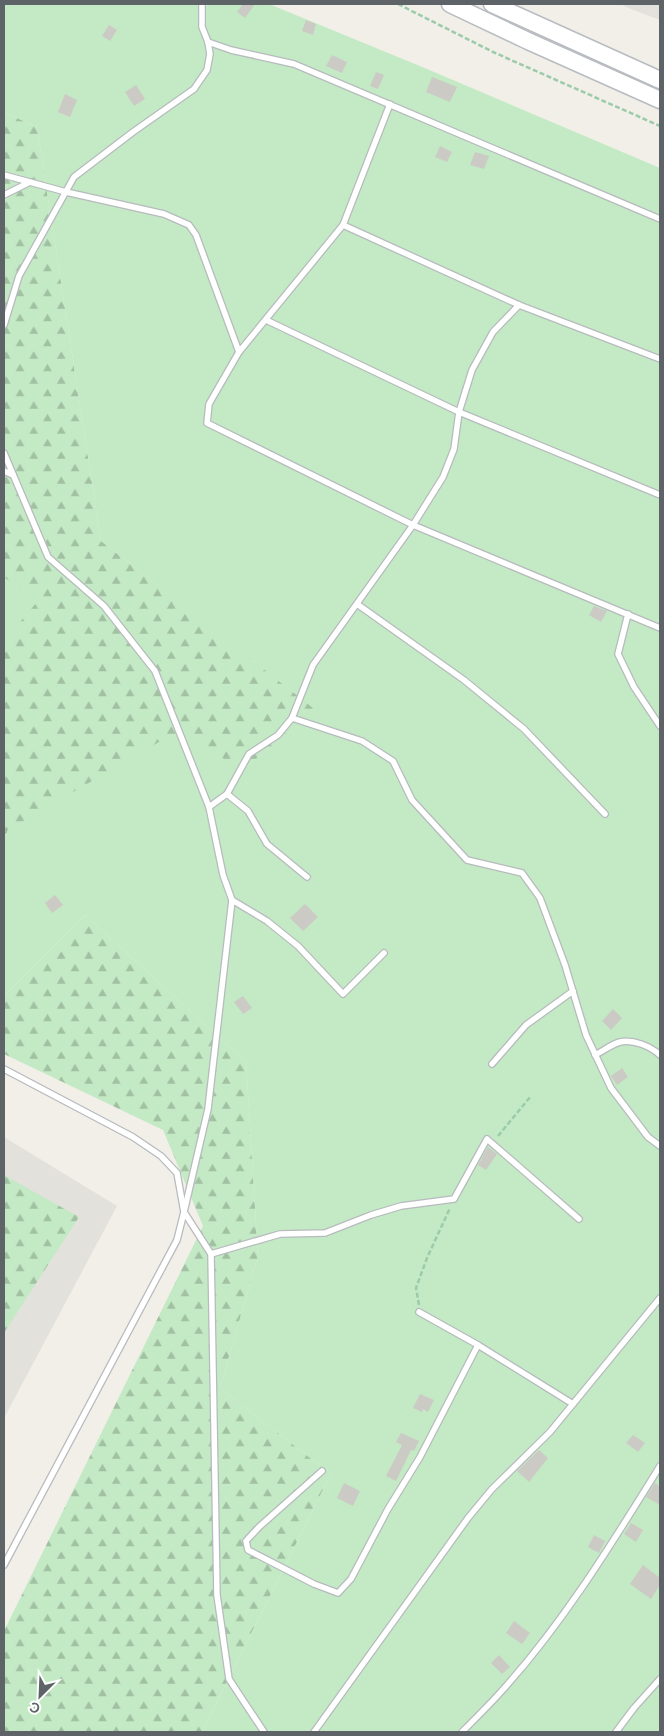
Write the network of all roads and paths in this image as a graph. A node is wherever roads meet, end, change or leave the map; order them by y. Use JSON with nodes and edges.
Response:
{"nodes":[{"id":1,"x":202,"y":4,"type":"edge"},
{"id":2,"x":398,"y":4,"type":"edge"},
{"id":3,"x":450,"y":4,"type":"edge"},
{"id":4,"x":492,"y":4,"type":"edge"},
{"id":5,"x":208,"y":42,"type":"junction"},
{"id":6,"x":660,"y":80,"type":"edge"},
{"id":7,"x":660,"y":100,"type":"edge"},
{"id":8,"x":390,"y":104,"type":"junction"},
{"id":9,"x":660,"y":126,"type":"edge"},
{"id":10,"x":4,"y":175,"type":"edge"},
{"id":11,"x":30,"y":182,"type":"junction"},
{"id":12,"x":66,"y":192,"type":"junction"},
{"id":13,"x":4,"y":195,"type":"edge"},
{"id":14,"x":660,"y":219,"type":"edge"},
{"id":15,"x":343,"y":225,"type":"junction"},
{"id":16,"x":519,"y":304,"type":"junction"},
{"id":17,"x":266,"y":320,"type":"junction"},
{"id":18,"x":4,"y":325,"type":"edge"},
{"id":19,"x":239,"y":352,"type":"junction"},
{"id":20,"x":660,"y":359,"type":"edge"},
{"id":21,"x":459,"y":412,"type":"junction"},
{"id":22,"x":4,"y":453,"type":"edge"},
{"id":23,"x":4,"y":471,"type":"edge"},
{"id":24,"x":13,"y":475,"type":"junction"},
{"id":25,"x":660,"y":495,"type":"edge"},
{"id":26,"x":413,"y":525,"type":"junction"},
{"id":27,"x":357,"y":604,"type":"junction"},
{"id":28,"x":628,"y":614,"type":"junction"},
{"id":29,"x":660,"y":628,"type":"edge"},
{"id":30,"x":292,"y":718,"type":"junction"},
{"id":31,"x":660,"y":726,"type":"edge"},
{"id":32,"x":228,"y":794,"type":"junction"},
{"id":33,"x":209,"y":807,"type":"junction"},
{"id":34,"x":605,"y":814,"type":"dead end"},
{"id":35,"x":307,"y":877,"type":"dead end"},
{"id":36,"x":232,"y":900,"type":"junction"},
{"id":37,"x":384,"y":953,"type":"dead end"},
{"id":38,"x":573,"y":991,"type":"junction"},
{"id":39,"x":595,"y":1055,"type":"junction"},
{"id":40,"x":660,"y":1055,"type":"edge"},
{"id":41,"x":492,"y":1064,"type":"dead end"},
{"id":42,"x":4,"y":1069,"type":"edge"},
{"id":43,"x":531,"y":1096,"type":"dead end"},
{"id":44,"x":492,"y":1143,"type":"junction"},
{"id":45,"x":660,"y":1146,"type":"edge"},
{"id":46,"x":454,"y":1199,"type":"junction"},
{"id":47,"x":184,"y":1212,"type":"junction"},
{"id":48,"x":579,"y":1219,"type":"dead end"},
{"id":49,"x":211,"y":1254,"type":"junction"},
{"id":50,"x":660,"y":1301,"type":"edge"},
{"id":51,"x":419,"y":1312,"type":"joint"},
{"id":52,"x":478,"y":1346,"type":"junction"},
{"id":53,"x":573,"y":1404,"type":"junction"},
{"id":54,"x":660,"y":1466,"type":"edge"},
{"id":55,"x":322,"y":1472,"type":"dead end"},
{"id":56,"x":4,"y":1565,"type":"edge"},
{"id":57,"x":660,"y":1679,"type":"edge"},
{"id":58,"x":264,"y":1732,"type":"edge"},
{"id":59,"x":314,"y":1732,"type":"edge"},
{"id":60,"x":462,"y":1732,"type":"edge"},
{"id":61,"x":616,"y":1732,"type":"edge"}],
"edges":[{"from":1,"to":5,"type":"lane"},
{"from":2,"to":9,"type":"path"},
{"from":3,"to":7,"type":"main road"},
{"from":4,"to":6,"type":"main road"},
{"from":5,"to":8,"type":"lane"},
{"from":5,"to":12,"type":"lane"},
{"from":8,"to":14,"type":"lane"},
{"from":8,"to":15,"type":"lane"},
{"from":10,"to":11,"type":"lane"},
{"from":11,"to":12,"type":"lane"},
{"from":11,"to":13,"type":"lane"},
{"from":12,"to":18,"type":"lane"},
{"from":12,"to":19,"type":"lane"},
{"from":15,"to":16,"type":"lane"},
{"from":15,"to":17,"type":"lane"},
{"from":16,"to":20,"type":"lane"},
{"from":16,"to":21,"type":"lane"},
{"from":17,"to":19,"type":"lane"},
{"from":17,"to":21,"type":"lane"},
{"from":19,"to":26,"type":"lane"},
{"from":21,"to":25,"type":"lane"},
{"from":21,"to":26,"type":"lane"},
{"from":22,"to":24,"type":"lane"},
{"from":23,"to":24,"type":"lane"},
{"from":24,"to":33,"type":"lane"},
{"from":26,"to":27,"type":"lane"},
{"from":26,"to":28,"type":"lane"},
{"from":27,"to":30,"type":"lane"},
{"from":27,"to":34,"type":"lane"},
{"from":28,"to":29,"type":"lane"},
{"from":28,"to":31,"type":"lane"},
{"from":30,"to":32,"type":"lane"},
{"from":30,"to":38,"type":"lane"},
{"from":32,"to":33,"type":"lane"},
{"from":32,"to":35,"type":"lane"},
{"from":33,"to":36,"type":"lane"},
{"from":36,"to":37,"type":"lane"},
{"from":36,"to":47,"type":"lane"},
{"from":38,"to":39,"type":"lane"},
{"from":38,"to":41,"type":"lane"},
{"from":39,"to":40,"type":"lane"},
{"from":39,"to":45,"type":"lane"},
{"from":42,"to":47,"type":"lane"},
{"from":43,"to":44,"type":"path"},
{"from":44,"to":46,"type":"lane"},
{"from":44,"to":48,"type":"lane"},
{"from":46,"to":49,"type":"lane"},
{"from":46,"to":51,"type":"path"},
{"from":47,"to":49,"type":"lane"},
{"from":47,"to":56,"type":"lane"},
{"from":49,"to":58,"type":"lane"},
{"from":50,"to":53,"type":"lane"},
{"from":51,"to":52,"type":"lane"},
{"from":52,"to":53,"type":"lane"},
{"from":52,"to":55,"type":"lane"},
{"from":53,"to":59,"type":"lane"},
{"from":54,"to":60,"type":"lane"},
{"from":57,"to":61,"type":"lane"}]}
